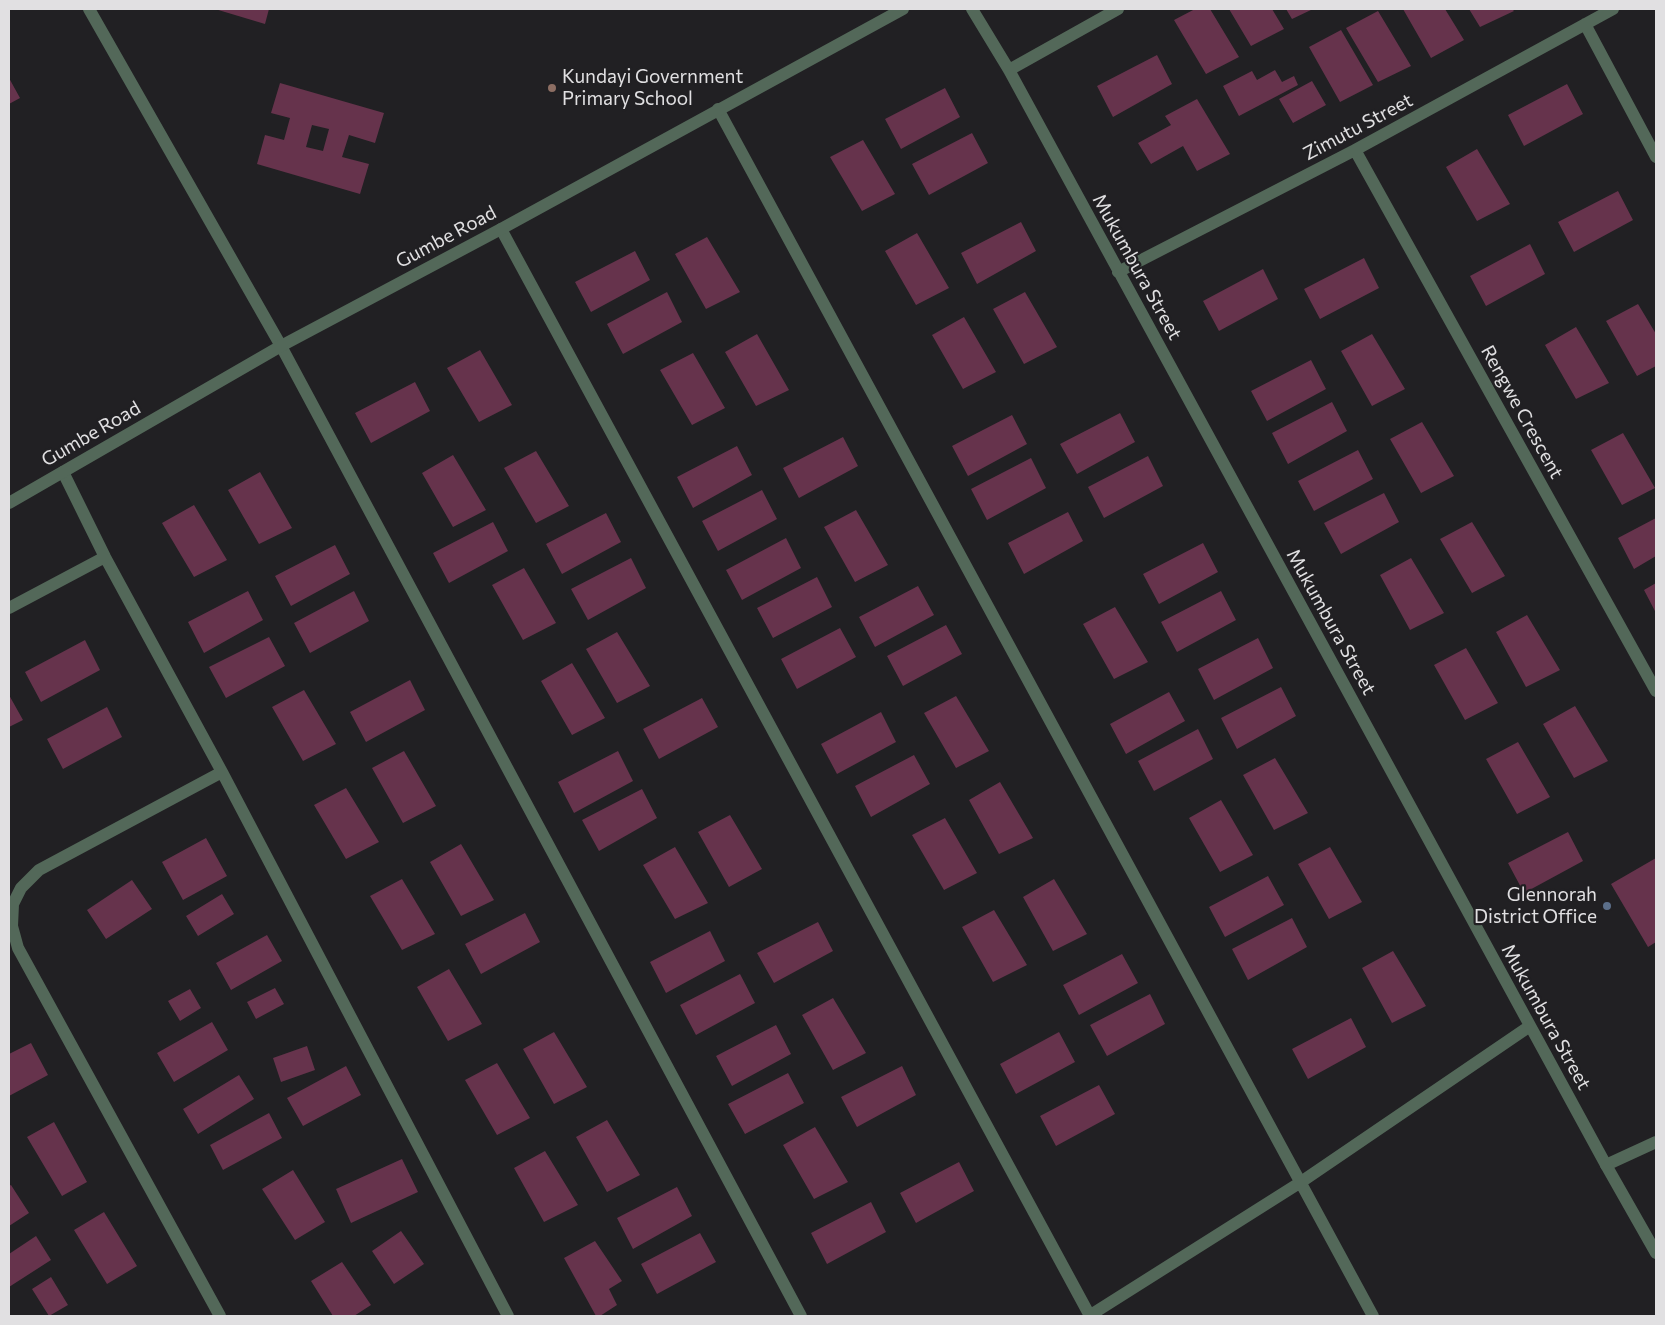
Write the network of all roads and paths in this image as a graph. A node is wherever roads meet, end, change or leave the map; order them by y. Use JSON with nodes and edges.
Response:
{"nodes":[{"id":1,"x":89,"y":9,"type":"edge"},
{"id":2,"x":903,"y":9,"type":"edge"},
{"id":3,"x":972,"y":9,"type":"edge"},
{"id":4,"x":1118,"y":9,"type":"edge"},
{"id":5,"x":1613,"y":9,"type":"edge"},
{"id":6,"x":1585,"y":24,"type":"junction"},
{"id":7,"x":1009,"y":70,"type":"junction"},
{"id":8,"x":718,"y":109,"type":"junction"},
{"id":9,"x":1356,"y":150,"type":"junction"},
{"id":10,"x":1656,"y":157,"type":"edge"},
{"id":11,"x":501,"y":229,"type":"junction"},
{"id":12,"x":1118,"y":272,"type":"junction"},
{"id":13,"x":281,"y":346,"type":"junction"},
{"id":14,"x":63,"y":472,"type":"junction"},
{"id":15,"x":9,"y":503,"type":"edge"},
{"id":16,"x":106,"y":557,"type":"junction"},
{"id":17,"x":9,"y":608,"type":"edge"},
{"id":18,"x":1656,"y":691,"type":"edge"},
{"id":19,"x":222,"y":772,"type":"junction"},
{"id":20,"x":1530,"y":1026,"type":"junction"},
{"id":21,"x":1656,"y":1142,"type":"edge"},
{"id":22,"x":1606,"y":1165,"type":"junction"},
{"id":23,"x":1301,"y":1182,"type":"junction"},
{"id":24,"x":1656,"y":1253,"type":"edge"},
{"id":25,"x":220,"y":1316,"type":"edge"},
{"id":26,"x":508,"y":1316,"type":"edge"},
{"id":27,"x":801,"y":1316,"type":"edge"},
{"id":28,"x":1089,"y":1316,"type":"edge"},
{"id":29,"x":1373,"y":1316,"type":"edge"}],
"edges":[{"from":1,"to":13,"type":"street"},
{"from":2,"to":8,"type":"street","name":"Gumbe Road"},
{"from":3,"to":7,"type":"street","name":"Mukumbura Street"},
{"from":4,"to":7,"type":"street"},
{"from":5,"to":6,"type":"street","name":"Zimutu Street"},
{"from":6,"to":9,"type":"street","name":"Zimutu Street"},
{"from":6,"to":10,"type":"street"},
{"from":7,"to":12,"type":"street","name":"Mukumbura Street"},
{"from":8,"to":11,"type":"street","name":"Gumbe Road"},
{"from":8,"to":23,"type":"street"},
{"from":9,"to":12,"type":"street","name":"Zimutu Street"},
{"from":9,"to":18,"type":"street","name":"Rengwe Crescent"},
{"from":11,"to":13,"type":"street","name":"Gumbe Road"},
{"from":11,"to":28,"type":"street"},
{"from":12,"to":20,"type":"street","name":"Mukumbura Street"},
{"from":13,"to":14,"type":"street","name":"Gumbe Road"},
{"from":13,"to":27,"type":"street"},
{"from":14,"to":15,"type":"street","name":"Gumbe Road"},
{"from":14,"to":16,"type":"street"},
{"from":16,"to":17,"type":"street"},
{"from":16,"to":19,"type":"street"},
{"from":19,"to":25,"type":"street"},
{"from":19,"to":26,"type":"street"},
{"from":20,"to":22,"type":"street","name":"Mukumbura Street"},
{"from":20,"to":23,"type":"street"},
{"from":21,"to":22,"type":"street"},
{"from":22,"to":24,"type":"street","name":"Mukumbura Street"},
{"from":23,"to":28,"type":"street"},
{"from":23,"to":29,"type":"street"}]}
